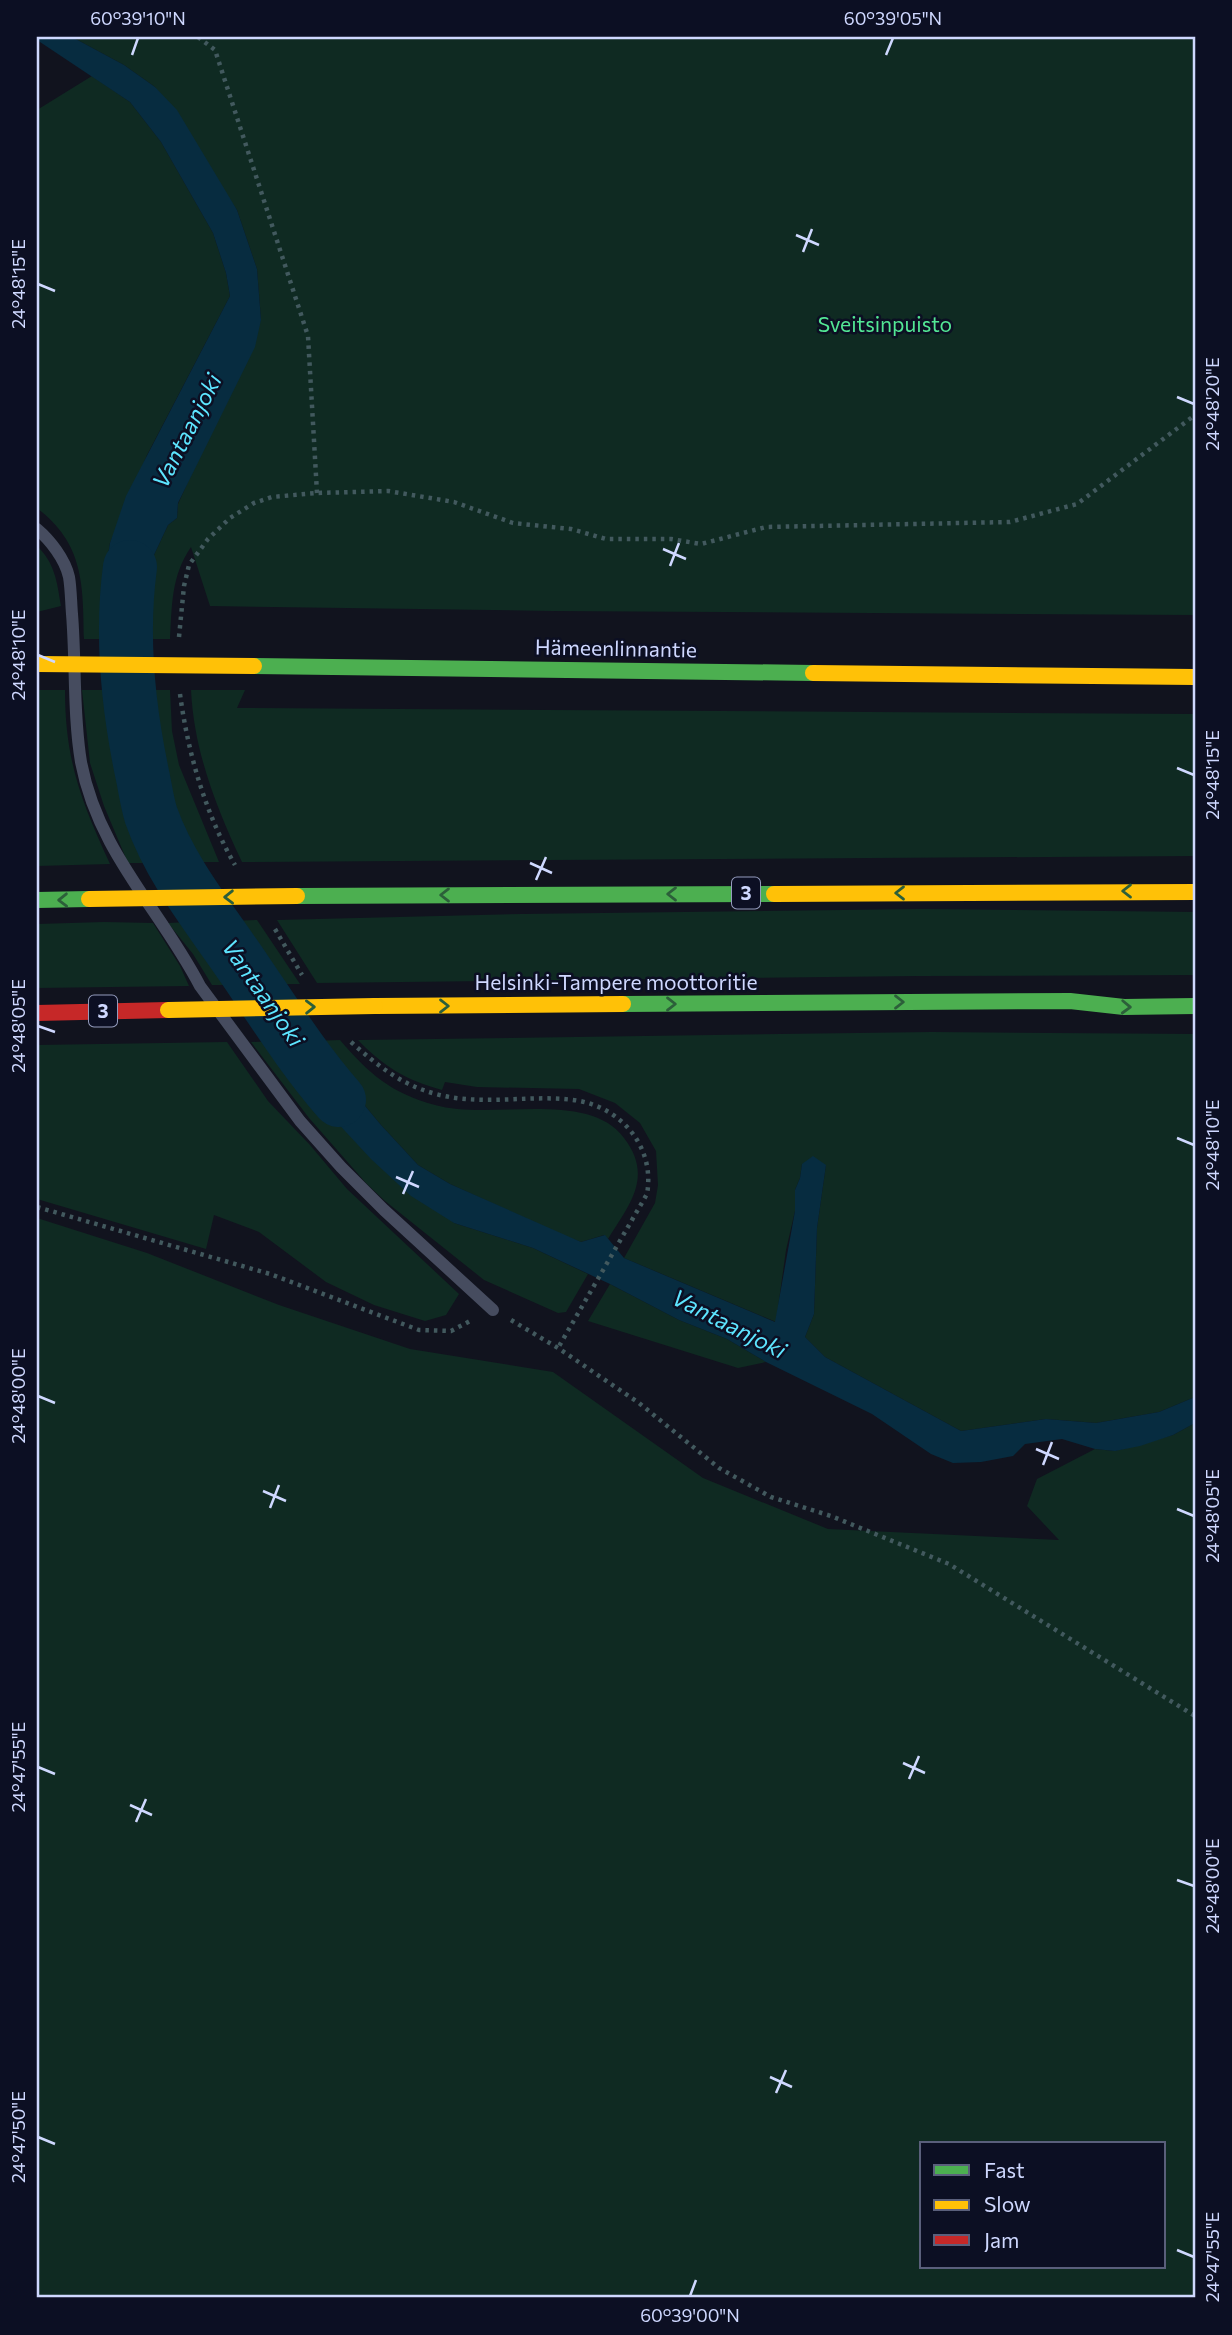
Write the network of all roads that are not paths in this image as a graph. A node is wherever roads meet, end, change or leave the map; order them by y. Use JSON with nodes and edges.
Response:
{"nodes":[{"id":1,"x":37,"y":529,"type":"edge"},
{"id":2,"x":37,"y":664,"type":"edge"},
{"id":3,"x":1195,"y":677,"type":"edge"},
{"id":4,"x":1195,"y":892,"type":"edge"},
{"id":5,"x":37,"y":900,"type":"edge"},
{"id":6,"x":1195,"y":1006,"type":"edge"},
{"id":7,"x":37,"y":1013,"type":"edge"},
{"id":8,"x":493,"y":1310,"type":"road end"}],
"edges":[{"from":1,"to":8,"type":"lane"},
{"from":2,"to":3,"type":"main road","name":"Hämeenlinnantie","bridge":true},
{"from":4,"to":5,"type":"main road","number":"3","one_way":true,"bridge":true},
{"from":7,"to":6,"type":"main road","name":"Helsinki-Tampere moottoritie","number":"3","one_way":true,"bridge":true}]}
